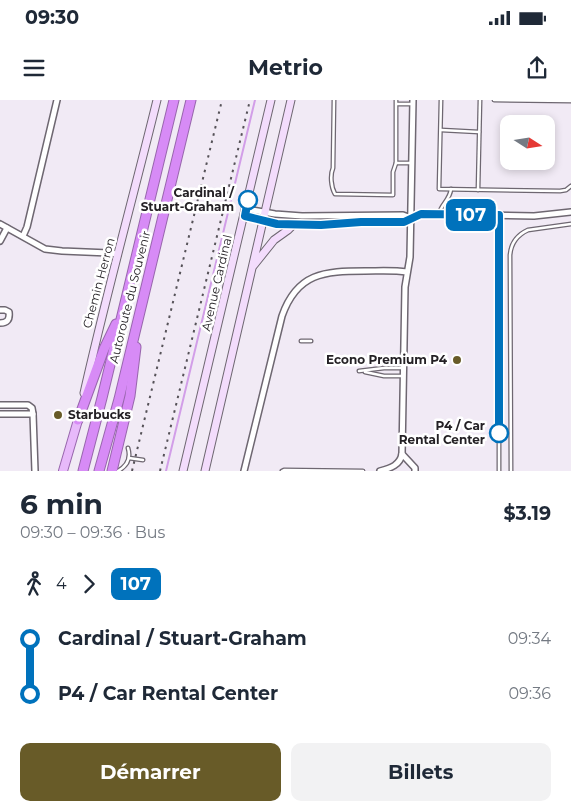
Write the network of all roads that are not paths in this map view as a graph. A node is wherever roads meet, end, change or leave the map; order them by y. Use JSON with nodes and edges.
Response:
{"nodes":[{"id":1,"x":57,"y":100,"type":"edge"},
{"id":2,"x":157,"y":100,"type":"edge"},
{"id":3,"x":174,"y":100,"type":"edge"},
{"id":4,"x":191,"y":100,"type":"edge"},
{"id":5,"x":271,"y":100,"type":"edge"},
{"id":6,"x":291,"y":100,"type":"edge"},
{"id":7,"x":334,"y":100,"type":"edge"},
{"id":8,"x":441,"y":100,"type":"edge"},
{"id":9,"x":480,"y":100,"type":"edge"},
{"id":10,"x":494,"y":100,"type":"edge"},
{"id":11,"x":571,"y":101,"type":"edge"},
{"id":12,"x":396,"y":102,"type":"edge"},
{"id":13,"x":413,"y":102,"type":"edge"},
{"id":14,"x":440,"y":130,"type":"junction"},
{"id":15,"x":479,"y":132,"type":"junction"},
{"id":16,"x":396,"y":163,"type":"junction"},
{"id":17,"x":412,"y":163,"type":"junction"},
{"id":18,"x":571,"y":186,"type":"edge"},
{"id":19,"x":451,"y":189,"type":"junction"},
{"id":20,"x":478,"y":190,"type":"junction"},
{"id":21,"x":246,"y":212,"type":"junction"},
{"id":22,"x":265,"y":212,"type":"junction"},
{"id":23,"x":571,"y":212,"type":"edge"},
{"id":24,"x":439,"y":214,"type":"junction"},
{"id":25,"x":499,"y":215,"type":"junction"},
{"id":26,"x":411,"y":218,"type":"junction"},
{"id":27,"x":263,"y":220,"type":"junction"},
{"id":28,"x":0,"y":224,"type":"edge"},
{"id":29,"x":571,"y":224,"type":"edge"},
{"id":30,"x":293,"y":225,"type":"junction"},
{"id":31,"x":7,"y":228,"type":"junction"},
{"id":32,"x":23,"y":236,"type":"junction"},
{"id":33,"x":0,"y":241,"type":"edge"},
{"id":34,"x":118,"y":254,"type":"junction"},
{"id":35,"x":252,"y":268,"type":"junction"},
{"id":36,"x":407,"y":272,"type":"junction"},
{"id":37,"x":142,"y":299,"type":"junction"},
{"id":38,"x":124,"y":305,"type":"junction"},
{"id":39,"x":0,"y":310,"type":"edge"},
{"id":40,"x":0,"y":323,"type":"edge"},
{"id":41,"x":301,"y":341,"type":"dead end"},
{"id":42,"x":311,"y":341,"type":"dead end"},
{"id":43,"x":384,"y":368,"type":"junction"},
{"id":44,"x":403,"y":368,"type":"junction"},
{"id":45,"x":364,"y":371,"type":"junction"},
{"id":46,"x":359,"y":372,"type":"dead end"},
{"id":47,"x":384,"y":376,"type":"junction"},
{"id":48,"x":403,"y":376,"type":"junction"},
{"id":49,"x":0,"y":405,"type":"edge"},
{"id":50,"x":0,"y":414,"type":"edge"},
{"id":51,"x":33,"y":414,"type":"junction"},
{"id":52,"x":78,"y":420,"type":"junction"},
{"id":53,"x":128,"y":448,"type":"dead end"},
{"id":54,"x":402,"y":454,"type":"junction"},
{"id":55,"x":129,"y":458,"type":"junction"},
{"id":56,"x":143,"y":460,"type":"dead end"},
{"id":57,"x":35,"y":471,"type":"edge"},
{"id":58,"x":63,"y":471,"type":"edge"},
{"id":59,"x":83,"y":471,"type":"edge"},
{"id":60,"x":99,"y":471,"type":"edge"},
{"id":61,"x":112,"y":471,"type":"edge"},
{"id":62,"x":118,"y":471,"type":"edge"},
{"id":63,"x":183,"y":471,"type":"edge"},
{"id":64,"x":205,"y":471,"type":"edge"},
{"id":65,"x":244,"y":471,"type":"edge"},
{"id":66,"x":282,"y":471,"type":"edge"},
{"id":67,"x":363,"y":471,"type":"edge"},
{"id":68,"x":380,"y":471,"type":"edge"},
{"id":69,"x":415,"y":471,"type":"edge"},
{"id":70,"x":499,"y":471,"type":"edge"},
{"id":71,"x":511,"y":471,"type":"edge"}],
"edges":[{"from":1,"to":32,"type":"street"},
{"from":2,"to":34,"type":"main road","name":"Chemin Herron"},
{"from":3,"to":38,"type":"highway","name":"Autoroute du Souvenir"},
{"from":4,"to":37,"type":"highway","name":"Autoroute du Souvenir"},
{"from":5,"to":21,"type":"main road","name":"Avenue Cardinal"},
{"from":6,"to":22,"type":"main road"},
{"from":7,"to":16,"type":"lane"},
{"from":8,"to":14,"type":"lane"},
{"from":9,"to":15,"type":"lane"},
{"from":10,"to":11,"type":"lane"},
{"from":12,"to":13,"type":"lane"},
{"from":12,"to":16,"type":"lane"},
{"from":13,"to":17,"type":"street"},
{"from":14,"to":15,"type":"lane"},
{"from":14,"to":19,"type":"lane"},
{"from":15,"to":20,"type":"lane"},
{"from":16,"to":17,"type":"lane"},
{"from":17,"to":26,"type":"street"},
{"from":18,"to":20,"type":"lane"},
{"from":19,"to":20,"type":"lane"},
{"from":19,"to":24,"type":"lane"},
{"from":21,"to":22,"type":"street"},
{"from":21,"to":27,"type":"street"},
{"from":21,"to":63,"type":"main road","name":"Avenue Cardinal"},
{"from":22,"to":26,"type":"street"},
{"from":22,"to":27,"type":"main road"},
{"from":23,"to":25,"type":"street"},
{"from":24,"to":25,"type":"street"},
{"from":24,"to":26,"type":"street"},
{"from":25,"to":70,"type":"lane"},
{"from":26,"to":30,"type":"street"},
{"from":26,"to":36,"type":"street"},
{"from":27,"to":30,"type":"street"},
{"from":27,"to":35,"type":"main road"},
{"from":28,"to":31,"type":"street"},
{"from":29,"to":71,"type":"lane"},
{"from":30,"to":35,"type":"main road"},
{"from":31,"to":32,"type":"street"},
{"from":31,"to":33,"type":"street"},
{"from":32,"to":34,"type":"street"},
{"from":34,"to":52,"type":"main road","name":"Chemin Herron"},
{"from":35,"to":64,"type":"main road"},
{"from":36,"to":44,"type":"street"},
{"from":36,"to":65,"type":"street"},
{"from":37,"to":60,"type":"highway","name":"Autoroute du Souvenir"},
{"from":37,"to":61,"type":"highway"},
{"from":38,"to":52,"type":"highway"},
{"from":38,"to":59,"type":"highway","name":"Autoroute du Souvenir"},
{"from":39,"to":40,"type":"street"},
{"from":41,"to":42,"type":"lane"},
{"from":43,"to":44,"type":"lane"},
{"from":43,"to":45,"type":"lane"},
{"from":43,"to":47,"type":"lane"},
{"from":44,"to":48,"type":"street"},
{"from":45,"to":46,"type":"lane"},
{"from":45,"to":47,"type":"lane"},
{"from":47,"to":48,"type":"lane"},
{"from":48,"to":54,"type":"street"},
{"from":49,"to":51,"type":"street"},
{"from":50,"to":51,"type":"street"},
{"from":51,"to":57,"type":"street"},
{"from":52,"to":58,"type":"main road","name":"Chemin Herron"},
{"from":53,"to":55,"type":"lane"},
{"from":54,"to":68,"type":"street"},
{"from":54,"to":69,"type":"street"},
{"from":55,"to":56,"type":"lane"},
{"from":55,"to":62,"type":"lane"},
{"from":66,"to":67,"type":"lane"}]}
